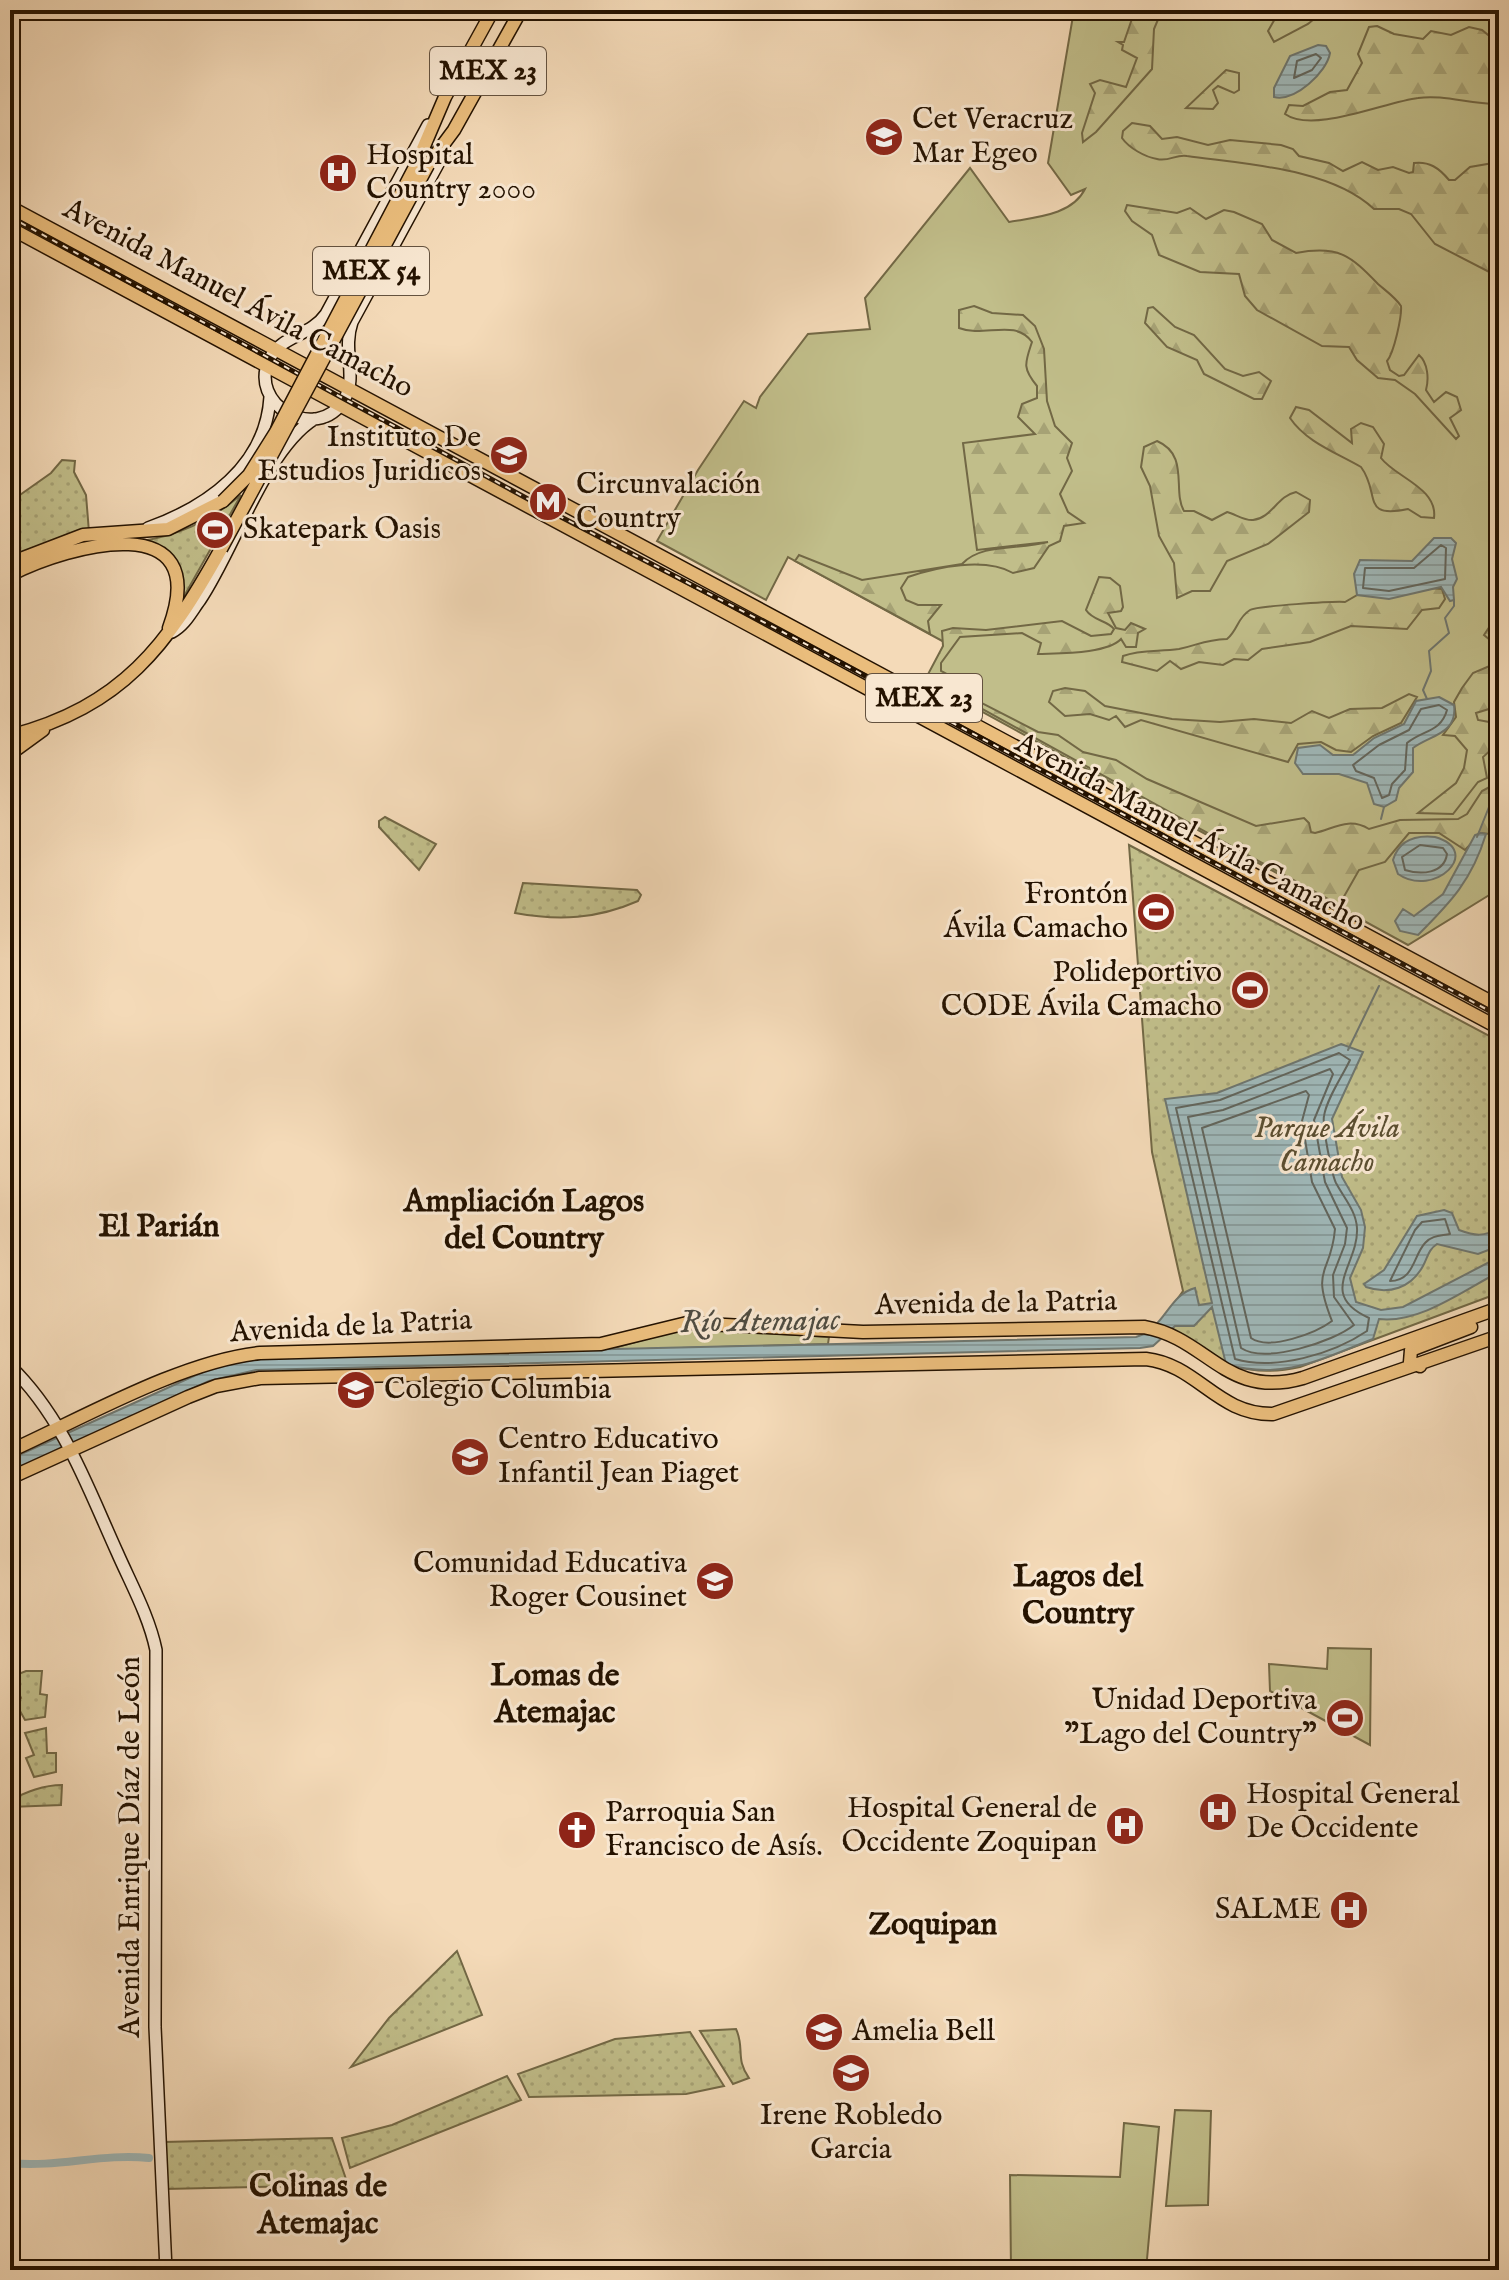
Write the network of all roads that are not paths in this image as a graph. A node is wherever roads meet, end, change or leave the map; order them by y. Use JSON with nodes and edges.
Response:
{"nodes":[{"id":1,"x":493,"y":10,"type":"edge"},
{"id":2,"x":521,"y":10,"type":"edge"},
{"id":3,"x":486,"y":74,"type":"junction"},
{"id":4,"x":445,"y":97,"type":"junction"},
{"id":5,"x":454,"y":130,"type":"joint"},
{"id":6,"x":422,"y":165,"type":"junction"},
{"id":7,"x":10,"y":207,"type":"edge"},
{"id":8,"x":10,"y":228,"type":"edge"},
{"id":9,"x":334,"y":299,"type":"junction"},
{"id":10,"x":358,"y":310,"type":"junction"},
{"id":11,"x":299,"y":336,"type":"junction"},
{"id":12,"x":276,"y":349,"type":"junction"},
{"id":13,"x":346,"y":358,"type":"junction"},
{"id":14,"x":267,"y":366,"type":"junction"},
{"id":15,"x":349,"y":388,"type":"junction"},
{"id":16,"x":270,"y":397,"type":"junction"},
{"id":17,"x":340,"y":405,"type":"junction"},
{"id":18,"x":314,"y":419,"type":"junction"},
{"id":19,"x":268,"y":420,"type":"junction"},
{"id":20,"x":292,"y":436,"type":"junction"},
{"id":21,"x":141,"y":531,"type":"junction"},
{"id":22,"x":10,"y":560,"type":"edge"},
{"id":23,"x":10,"y":575,"type":"edge"},
{"id":24,"x":172,"y":632,"type":"junction"},
{"id":25,"x":161,"y":645,"type":"junction"},
{"id":26,"x":927,"y":700,"type":"junction"},
{"id":27,"x":898,"y":705,"type":"junction"},
{"id":28,"x":56,"y":721,"type":"junction"},
{"id":29,"x":10,"y":736,"type":"edge"},
{"id":30,"x":10,"y":754,"type":"edge"},
{"id":31,"x":1499,"y":1006,"type":"edge"},
{"id":32,"x":1499,"y":1028,"type":"edge"},
{"id":33,"x":1499,"y":1308,"type":"edge"},
{"id":34,"x":1499,"y":1314,"type":"edge"},
{"id":35,"x":1499,"y":1336,"type":"edge"},
{"id":36,"x":10,"y":1366,"type":"edge"},
{"id":37,"x":1420,"y":1366,"type":"junction"},
{"id":38,"x":61,"y":1430,"type":"junction"},
{"id":39,"x":69,"y":1449,"type":"junction"},
{"id":40,"x":10,"y":1451,"type":"edge"},
{"id":41,"x":10,"y":1478,"type":"edge"},
{"id":42,"x":166,"y":2270,"type":"edge"}],
"edges":[{"from":1,"to":4,"type":"main road","number":"MEX 23"},
{"from":2,"to":3,"type":"main road","number":"MEX 23"},
{"from":3,"to":5,"type":"main road","number":"MEX 23"},
{"from":3,"to":10,"type":"main road","number":"MEX 23"},
{"from":4,"to":6,"type":"main road","number":"MEX 54"},
{"from":4,"to":9,"type":"main road","number":"MEX 23"},
{"from":5,"to":6,"type":"main road","number":"MEX 54"},
{"from":6,"to":21,"type":"main road","number":"MEX 54","bridge":true},
{"from":6,"to":24,"type":"main road","number":"MEX 54","bridge":true},
{"from":7,"to":12,"type":"main road","name":"Avenida Manuel Ávila Camacho"},
{"from":8,"to":14,"type":"main road","name":"Avenida Manuel Ávila Camacho"},
{"from":9,"to":10,"type":"main road"},
{"from":9,"to":11,"type":"main road","number":"MEX 23"},
{"from":10,"to":13,"type":"main road","number":"MEX 23"},
{"from":11,"to":12,"type":"main road","number":"MEX 23"},
{"from":11,"to":13,"type":"main road"},
{"from":12,"to":14,"type":"main road"},
{"from":12,"to":15,"type":"main road","name":"Avenida Manuel Ávila Camacho"},
{"from":13,"to":15,"type":"main road","number":"MEX 23"},
{"from":14,"to":16,"type":"main road"},
{"from":14,"to":17,"type":"main road","name":"Avenida Manuel Ávila Camacho"},
{"from":15,"to":17,"type":"main road"},
{"from":15,"to":26,"type":"main road","name":"Avenida Manuel Ávila Camacho","number":"MEX 23"},
{"from":16,"to":18,"type":"main road"},
{"from":16,"to":19,"type":"main road","number":"MEX 54"},
{"from":17,"to":18,"type":"main road"},
{"from":17,"to":27,"type":"main road","name":"Avenida Manuel Ávila Camacho","number":"MEX 23"},
{"from":18,"to":20,"type":"main road","number":"MEX 54"},
{"from":19,"to":20,"type":"main road"},
{"from":19,"to":21,"type":"main road","number":"MEX 54"},
{"from":20,"to":24,"type":"main road","number":"MEX 54"},
{"from":21,"to":22,"type":"main road","number":"MEX 54"},
{"from":23,"to":25,"type":"main road"},
{"from":24,"to":25,"type":"main road","number":"MEX 54"},
{"from":25,"to":28,"type":"main road","number":"MEX 54"},
{"from":26,"to":27,"type":"main road"},
{"from":26,"to":31,"type":"main road","name":"Avenida Manuel Ávila Camacho","number":"MEX 23"},
{"from":27,"to":32,"type":"main road","name":"Avenida Manuel Ávila Camacho","number":"MEX 23"},
{"from":28,"to":29,"type":"main road","number":"MEX 54"},
{"from":28,"to":30,"type":"main road"},
{"from":33,"to":38,"type":"main road","name":"Avenida de la Patria"},
{"from":34,"to":37,"type":"main road"},
{"from":35,"to":37,"type":"main road","name":"Avenida de la Patria"},
{"from":36,"to":38,"type":"main road","name":"Avenida Enrique Díaz de León"},
{"from":37,"to":39,"type":"main road","name":"Avenida de la Patria"},
{"from":38,"to":39,"type":"main road","name":"Avenida Enrique Díaz de León"},
{"from":38,"to":40,"type":"main road","name":"Avenida de la Patria"},
{"from":39,"to":41,"type":"main road","name":"Avenida de la Patria"},
{"from":39,"to":42,"type":"main road","name":"Avenida Enrique Díaz de León"}]}
